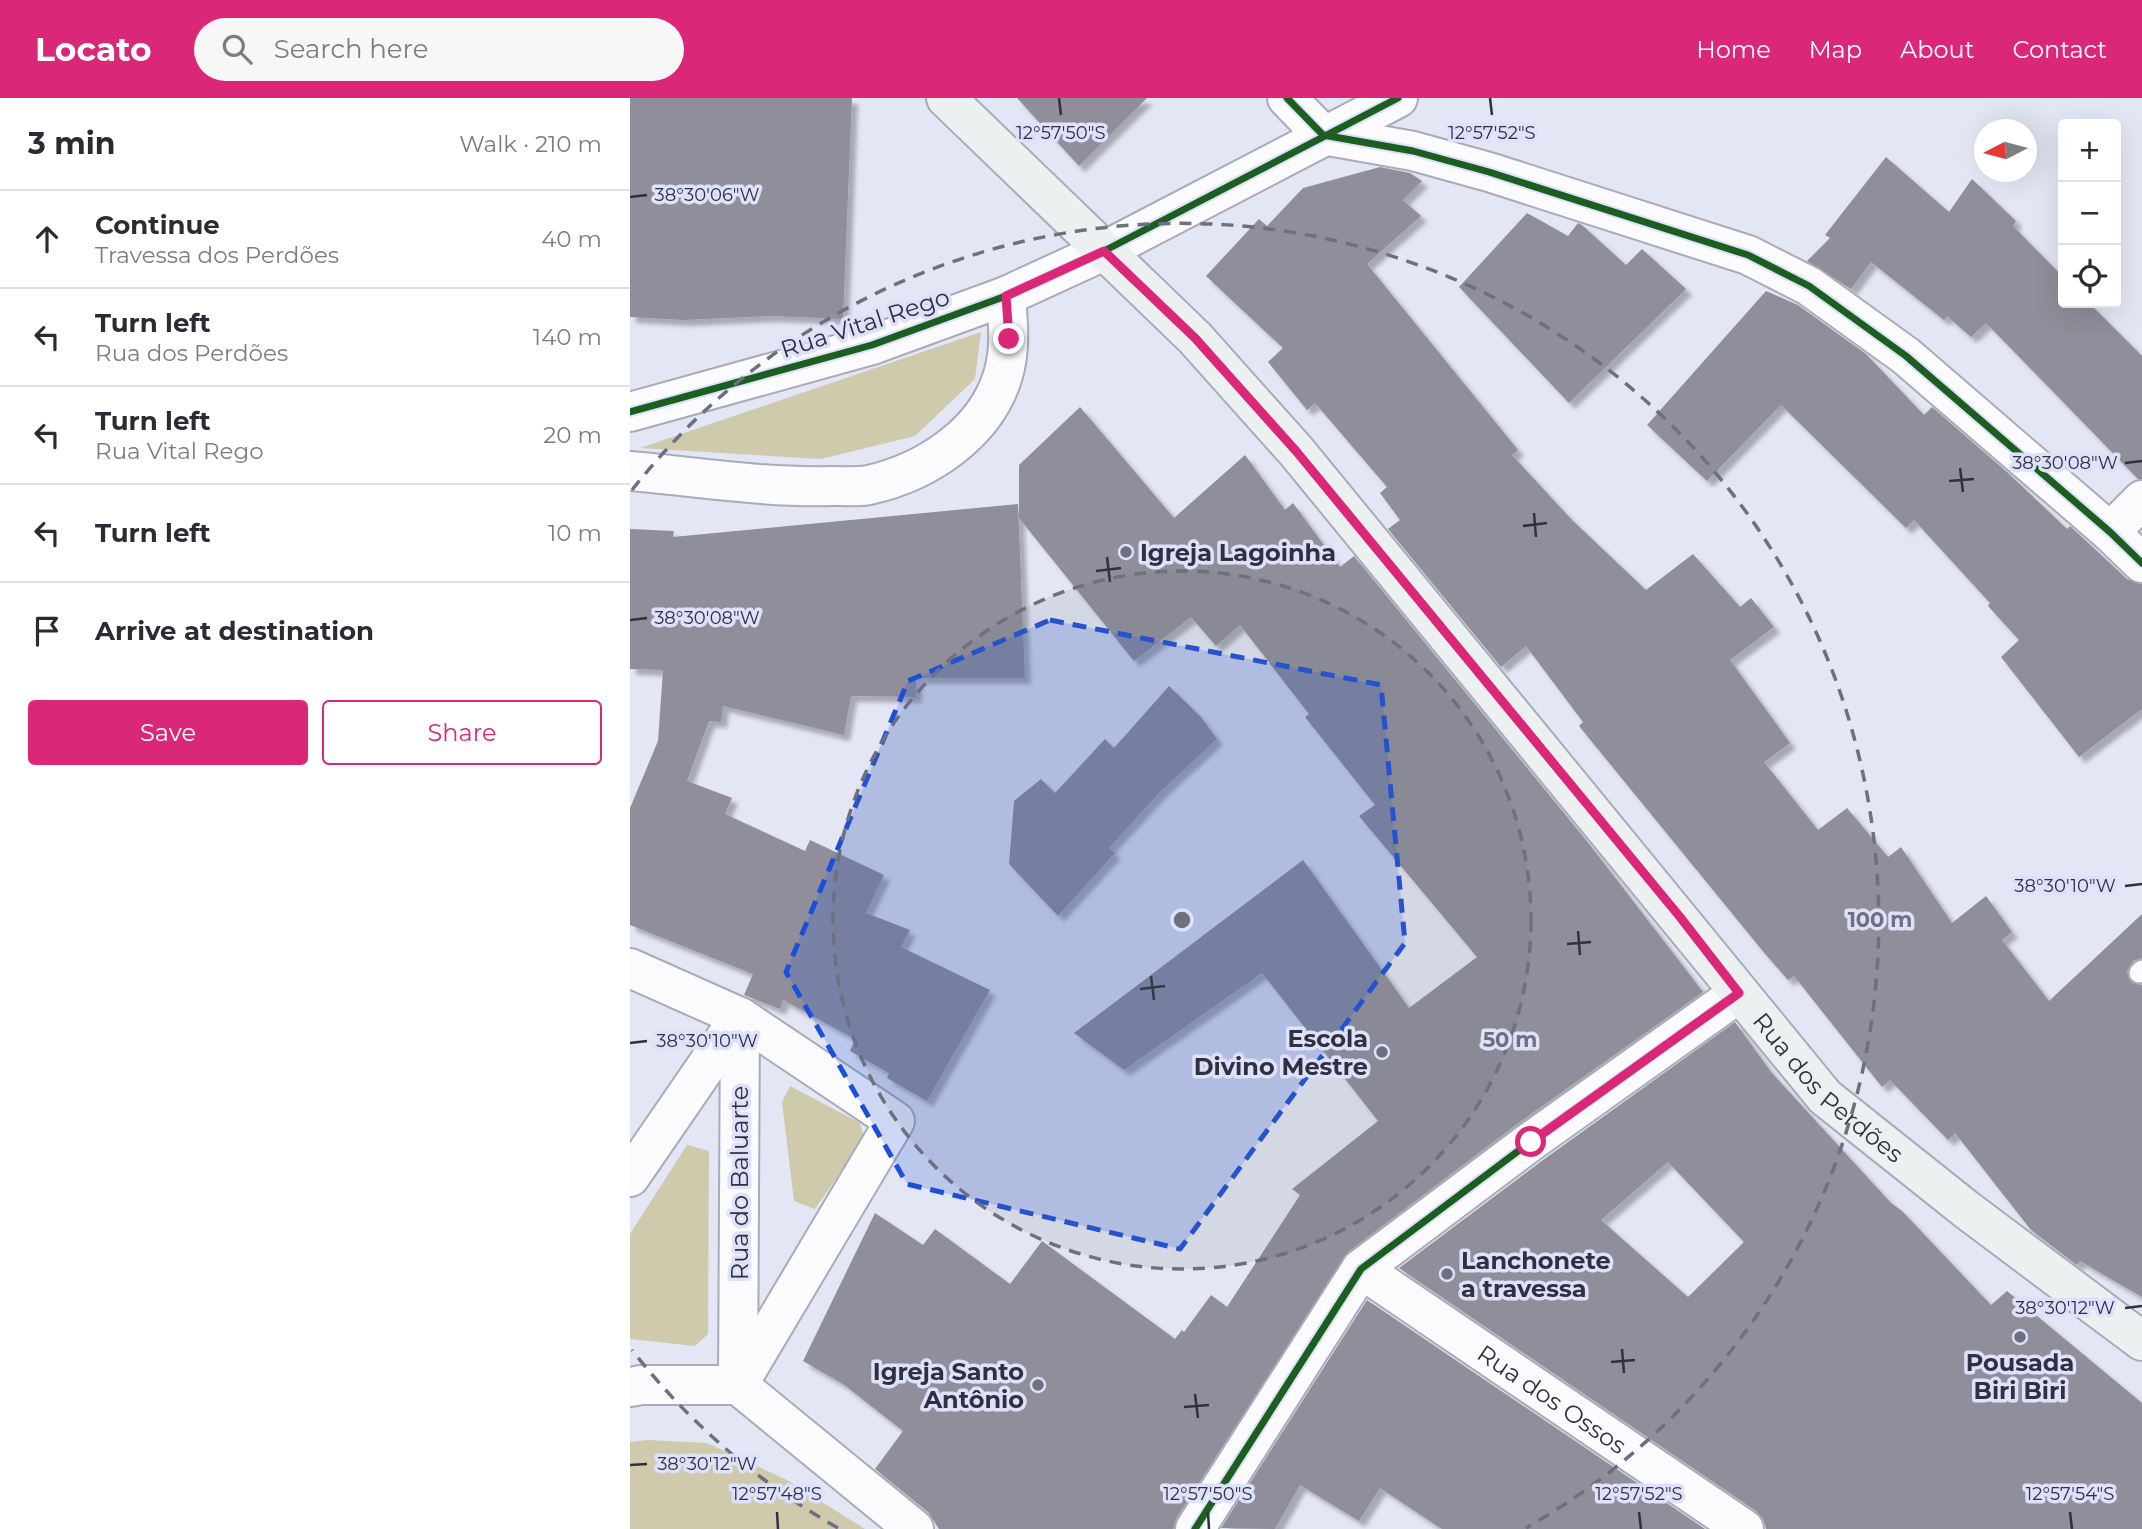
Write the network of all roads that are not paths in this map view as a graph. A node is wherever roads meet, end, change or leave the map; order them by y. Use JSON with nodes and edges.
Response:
{"nodes":[{"id":1,"x":946,"y":98,"type":"edge"},
{"id":2,"x":1287,"y":98,"type":"edge"},
{"id":3,"x":1398,"y":98,"type":"edge"},
{"id":4,"x":1323,"y":135,"type":"junction"},
{"id":5,"x":1104,"y":251,"type":"junction"},
{"id":6,"x":1006,"y":296,"type":"junction"},
{"id":7,"x":630,"y":412,"type":"edge"},
{"id":8,"x":630,"y":471,"type":"edge"},
{"id":9,"x":2142,"y":500,"type":"edge"},
{"id":10,"x":2110,"y":532,"type":"junction"},
{"id":11,"x":2142,"y":563,"type":"edge"},
{"id":12,"x":630,"y":968,"type":"edge"},
{"id":13,"x":1739,"y":993,"type":"junction"},
{"id":14,"x":740,"y":1017,"type":"junction"},
{"id":15,"x":630,"y":1177,"type":"edge"},
{"id":16,"x":1362,"y":1269,"type":"junction"},
{"id":17,"x":2142,"y":1341,"type":"edge"},
{"id":18,"x":738,"y":1385,"type":"junction"},
{"id":19,"x":630,"y":1387,"type":"edge"},
{"id":20,"x":914,"y":1529,"type":"edge"},
{"id":21,"x":1195,"y":1529,"type":"edge"},
{"id":22,"x":1745,"y":1529,"type":"edge"}],
"edges":[{"from":1,"to":5,"type":"main road","name":"Rua dos Perdões"},
{"from":2,"to":4,"type":"street"},
{"from":3,"to":4,"type":"street","name":"Rua Vital Rego"},
{"from":4,"to":5,"type":"street","name":"Rua Vital Rego"},
{"from":4,"to":10,"type":"street"},
{"from":5,"to":6,"type":"street","name":"Rua Vital Rego"},
{"from":5,"to":13,"type":"main road","name":"Rua dos Perdões"},
{"from":6,"to":7,"type":"street","name":"Rua Vital Rego"},
{"from":6,"to":8,"type":"street"},
{"from":9,"to":10,"type":"street"},
{"from":10,"to":11,"type":"street"},
{"from":12,"to":14,"type":"street"},
{"from":13,"to":16,"type":"street"},
{"from":13,"to":17,"type":"main road","name":"Rua dos Perdões"},
{"from":14,"to":15,"type":"street"},
{"from":14,"to":18,"type":"street","name":"Rua do Baluarte"},
{"from":14,"to":18,"type":"street"},
{"from":16,"to":21,"type":"street"},
{"from":16,"to":22,"type":"street","name":"Rua dos Ossos"},
{"from":18,"to":19,"type":"street"},
{"from":18,"to":20,"type":"street"}]}
